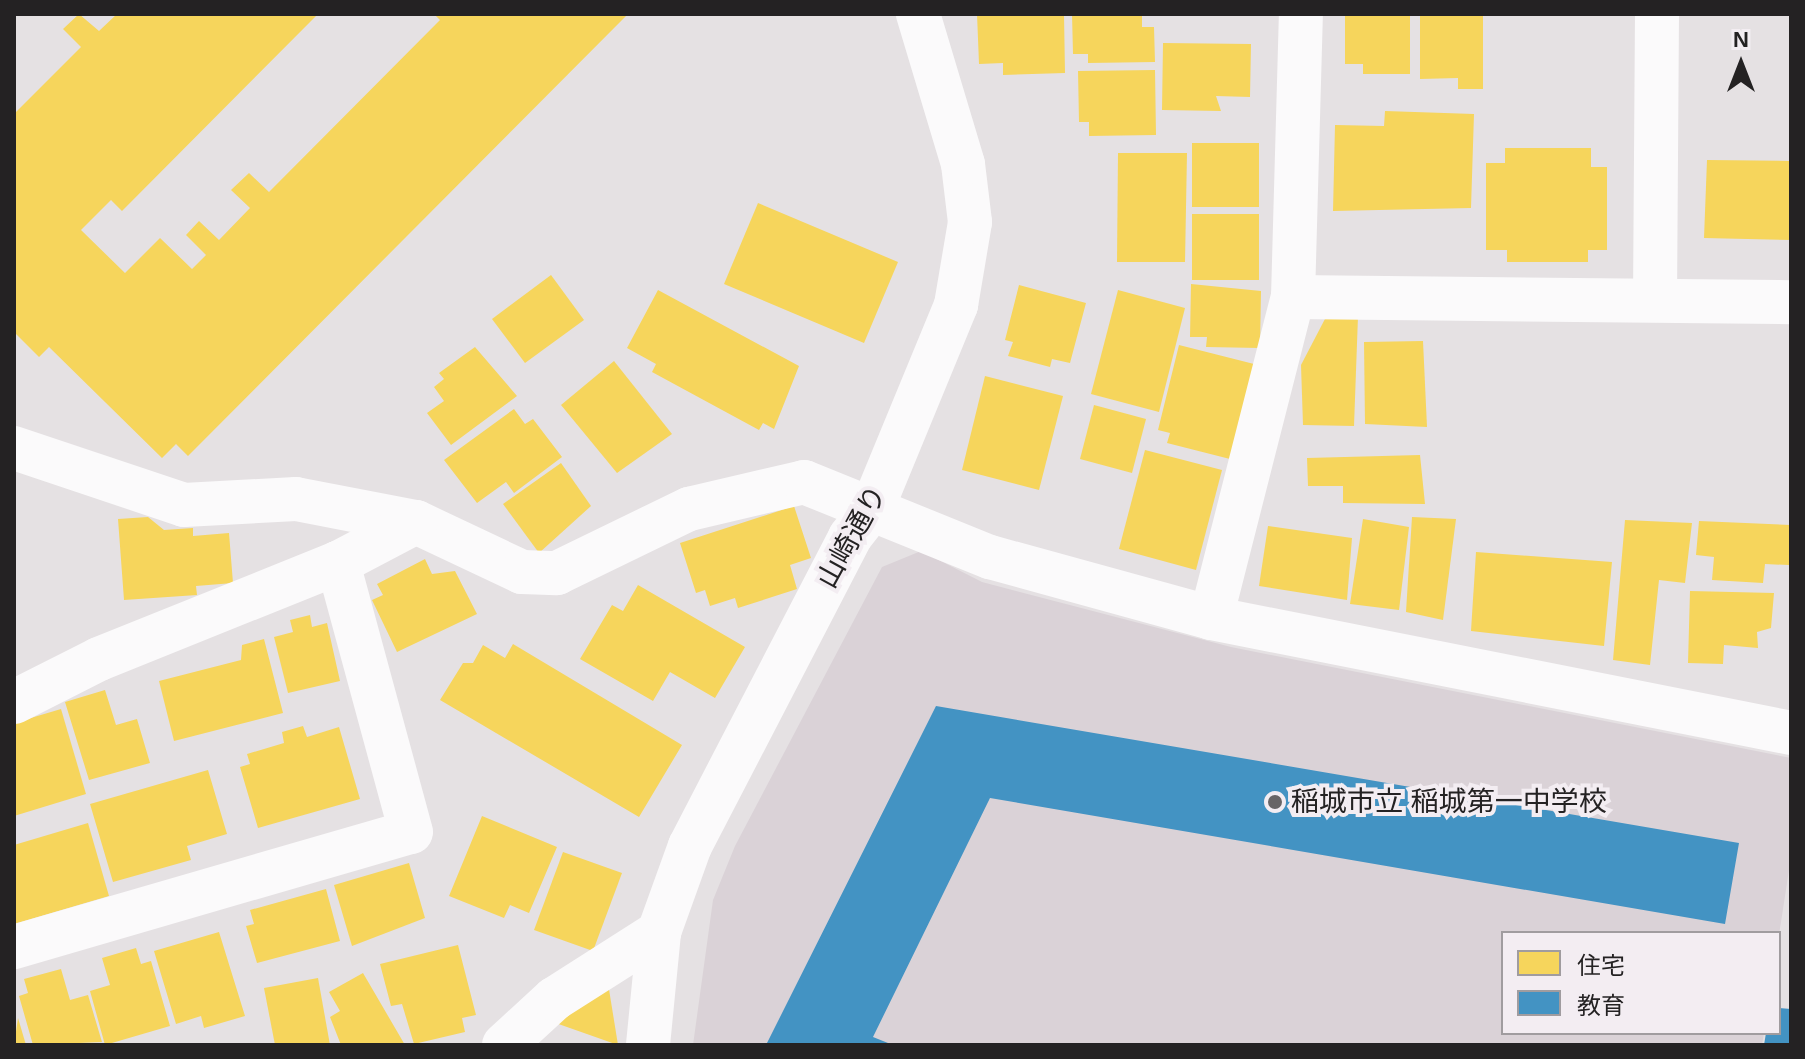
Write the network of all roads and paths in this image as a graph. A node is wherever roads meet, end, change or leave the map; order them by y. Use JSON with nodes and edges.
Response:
{"nodes":[{"id":1,"x":918,"y":14,"type":"edge"},
{"id":2,"x":1301,"y":14,"type":"edge"},
{"id":3,"x":1657,"y":14,"type":"edge"},
{"id":4,"x":1293,"y":297,"type":"junction"},
{"id":5,"x":1655,"y":300,"type":"junction"},
{"id":6,"x":1791,"y":302,"type":"edge"},
{"id":7,"x":14,"y":448,"type":"edge"},
{"id":8,"x":872,"y":509,"type":"junction"},
{"id":9,"x":416,"y":522,"type":"junction"},
{"id":10,"x":338,"y":563,"type":"junction"},
{"id":11,"x":1211,"y":618,"type":"junction"},
{"id":12,"x":14,"y":702,"type":"edge"},
{"id":13,"x":1791,"y":733,"type":"edge"},
{"id":14,"x":659,"y":932,"type":"junction"},
{"id":15,"x":14,"y":947,"type":"edge"},
{"id":16,"x":504,"y":1045,"type":"edge"},
{"id":17,"x":648,"y":1045,"type":"edge"}],
"edges":[{"from":1,"to":8,"type":"street","name":"山崎通り"},
{"from":2,"to":4,"type":"street"},
{"from":3,"to":5,"type":"street"},
{"from":4,"to":5,"type":"street"},
{"from":4,"to":11,"type":"street"},
{"from":5,"to":6,"type":"street"},
{"from":7,"to":9,"type":"street"},
{"from":8,"to":9,"type":"street"},
{"from":8,"to":11,"type":"street"},
{"from":8,"to":14,"type":"street","name":"山崎通り"},
{"from":9,"to":10,"type":"street"},
{"from":10,"to":12,"type":"street"},
{"from":10,"to":15,"type":"street"},
{"from":11,"to":13,"type":"street"},
{"from":14,"to":16,"type":"street"},
{"from":14,"to":17,"type":"street","name":"山崎通り"}]}
